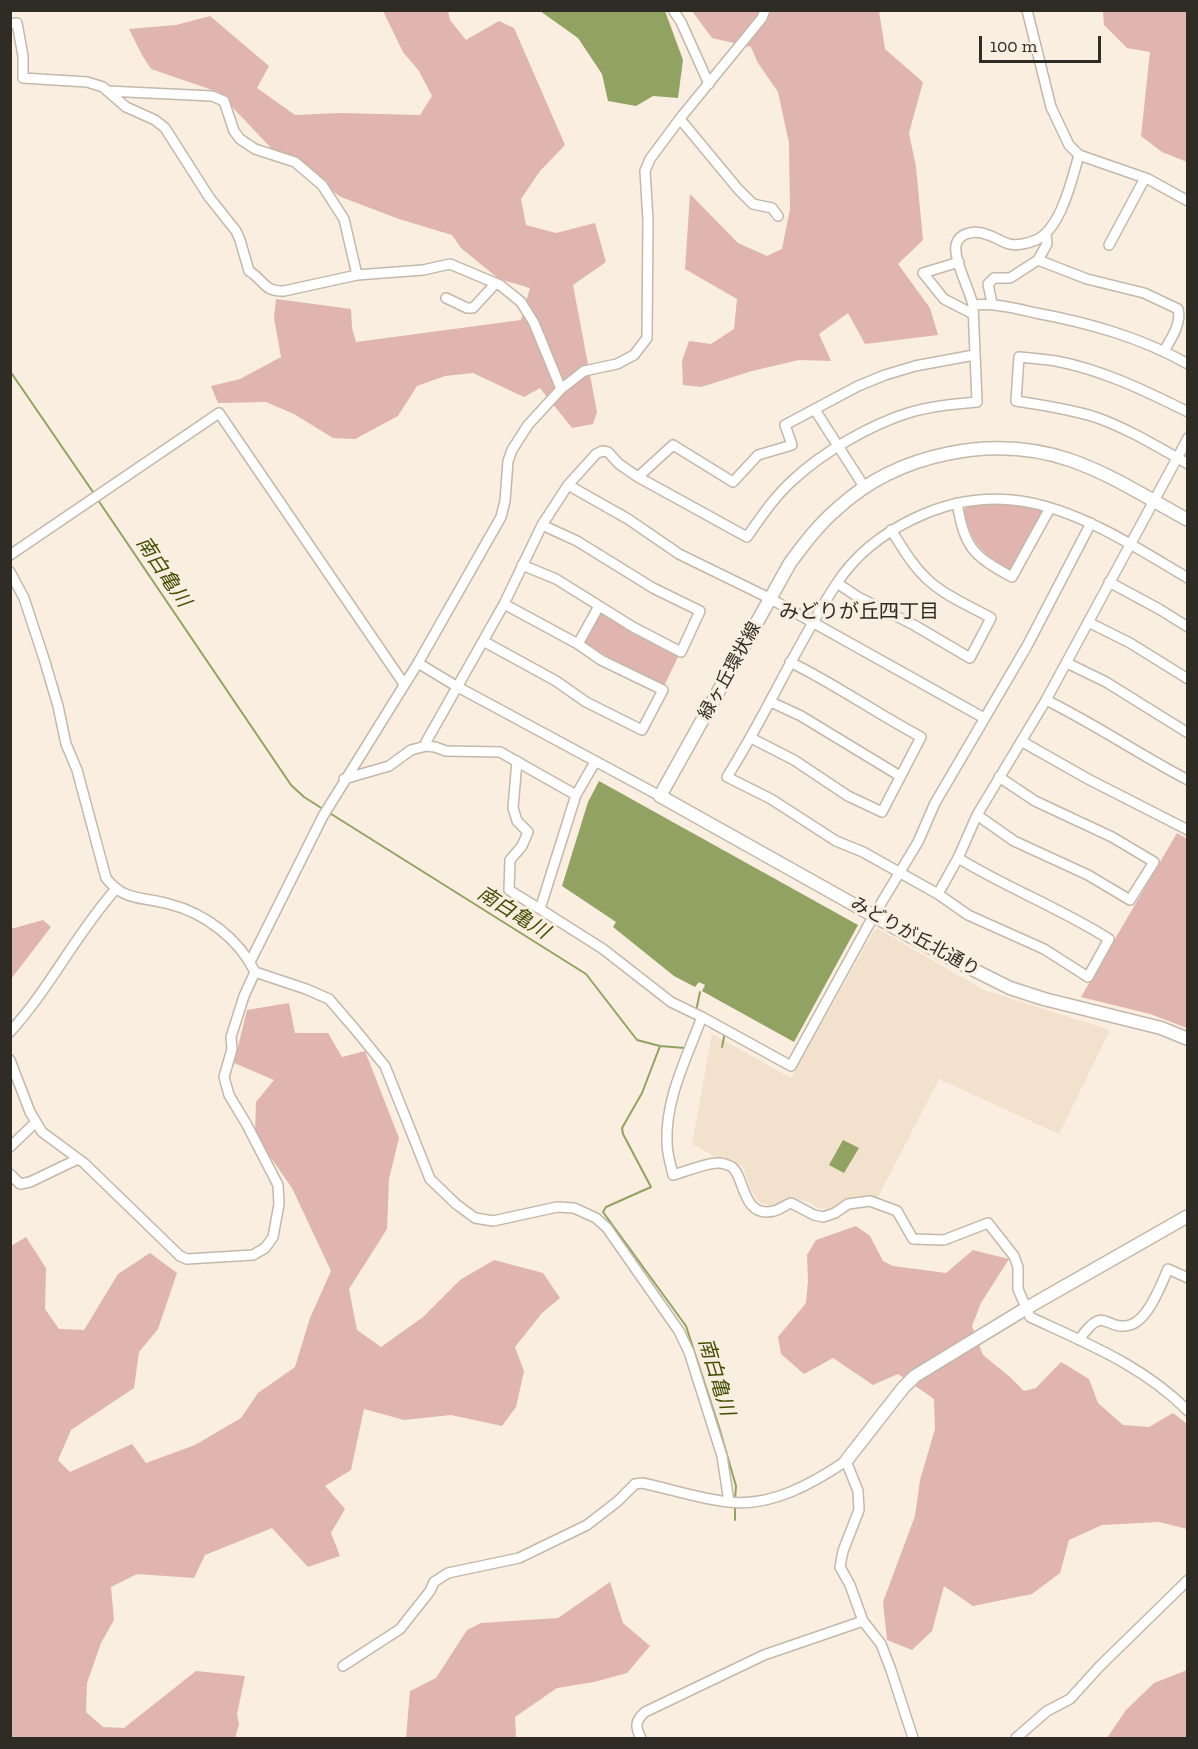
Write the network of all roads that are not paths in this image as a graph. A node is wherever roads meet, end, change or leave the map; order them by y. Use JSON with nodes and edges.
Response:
{"nodes":[{"id":1,"x":673,"y":10,"type":"edge"},
{"id":2,"x":765,"y":10,"type":"edge"},
{"id":3,"x":1027,"y":10,"type":"edge"},
{"id":4,"x":10,"y":24,"type":"edge"},
{"id":5,"x":709,"y":84,"type":"junction"},
{"id":6,"x":107,"y":91,"type":"junction"},
{"id":7,"x":680,"y":119,"type":"junction"},
{"id":8,"x":1079,"y":155,"type":"junction"},
{"id":9,"x":1145,"y":178,"type":"junction"},
{"id":10,"x":1188,"y":201,"type":"edge"},
{"id":11,"x":778,"y":216,"type":"dead end"},
{"id":12,"x":1046,"y":233,"type":"junction"},
{"id":13,"x":1110,"y":245,"type":"dead end"},
{"id":14,"x":1038,"y":260,"type":"junction"},
{"id":15,"x":959,"y":262,"type":"junction"},
{"id":16,"x":357,"y":275,"type":"junction"},
{"id":17,"x":496,"y":283,"type":"junction"},
{"id":18,"x":446,"y":298,"type":"dead end"},
{"id":19,"x":992,"y":303,"type":"junction"},
{"id":20,"x":973,"y":309,"type":"junction"},
{"id":21,"x":1164,"y":351,"type":"junction"},
{"id":22,"x":974,"y":355,"type":"junction"},
{"id":23,"x":1188,"y":364,"type":"edge"},
{"id":24,"x":561,"y":389,"type":"junction"},
{"id":25,"x":815,"y":410,"type":"junction"},
{"id":26,"x":1188,"y":412,"type":"edge"},
{"id":27,"x":1188,"y":438,"type":"edge"},
{"id":28,"x":838,"y":447,"type":"junction"},
{"id":29,"x":1176,"y":458,"type":"junction"},
{"id":30,"x":1188,"y":464,"type":"edge"},
{"id":31,"x":638,"y":477,"type":"junction"},
{"id":32,"x":568,"y":485,"type":"junction"},
{"id":33,"x":865,"y":488,"type":"junction"},
{"id":34,"x":1155,"y":502,"type":"junction"},
{"id":35,"x":957,"y":503,"type":"junction"},
{"id":36,"x":1050,"y":508,"type":"junction"},
{"id":37,"x":1188,"y":520,"type":"edge"},
{"id":38,"x":1091,"y":523,"type":"junction"},
{"id":39,"x":542,"y":525,"type":"junction"},
{"id":40,"x":891,"y":530,"type":"junction"},
{"id":41,"x":1131,"y":544,"type":"junction"},
{"id":42,"x":10,"y":555,"type":"edge"},
{"id":43,"x":522,"y":565,"type":"junction"},
{"id":44,"x":10,"y":572,"type":"edge"},
{"id":45,"x":1188,"y":578,"type":"edge"},
{"id":46,"x":1109,"y":582,"type":"junction"},
{"id":47,"x":837,"y":583,"type":"junction"},
{"id":48,"x":771,"y":599,"type":"junction"},
{"id":49,"x":504,"y":604,"type":"junction"},
{"id":50,"x":599,"y":606,"type":"junction"},
{"id":51,"x":814,"y":622,"type":"junction"},
{"id":52,"x":1088,"y":622,"type":"junction"},
{"id":53,"x":1188,"y":627,"type":"edge"},
{"id":54,"x":483,"y":641,"type":"junction"},
{"id":55,"x":578,"y":644,"type":"junction"},
{"id":56,"x":790,"y":662,"type":"junction"},
{"id":57,"x":418,"y":663,"type":"junction"},
{"id":58,"x":1067,"y":663,"type":"junction"},
{"id":59,"x":1188,"y":679,"type":"edge"},
{"id":60,"x":404,"y":684,"type":"junction"},
{"id":61,"x":456,"y":686,"type":"junction"},
{"id":62,"x":1046,"y":700,"type":"junction"},
{"id":63,"x":771,"y":702,"type":"junction"},
{"id":64,"x":984,"y":718,"type":"junction"},
{"id":65,"x":1188,"y":733,"type":"edge"},
{"id":66,"x":752,"y":738,"type":"junction"},
{"id":67,"x":1022,"y":741,"type":"junction"},
{"id":68,"x":426,"y":746,"type":"junction"},
{"id":69,"x":517,"y":761,"type":"junction"},
{"id":70,"x":595,"y":762,"type":"junction"},
{"id":71,"x":900,"y":776,"type":"junction"},
{"id":72,"x":999,"y":777,"type":"junction"},
{"id":73,"x":344,"y":779,"type":"junction"},
{"id":74,"x":1188,"y":780,"type":"edge"},
{"id":75,"x":576,"y":795,"type":"junction"},
{"id":76,"x":660,"y":796,"type":"junction"},
{"id":77,"x":977,"y":815,"type":"junction"},
{"id":78,"x":1188,"y":830,"type":"edge"},
{"id":79,"x":958,"y":858,"type":"junction"},
{"id":80,"x":901,"y":873,"type":"junction"},
{"id":81,"x":116,"y":890,"type":"junction"},
{"id":82,"x":938,"y":894,"type":"junction"},
{"id":83,"x":540,"y":909,"type":"junction"},
{"id":84,"x":874,"y":915,"type":"junction"},
{"id":85,"x":250,"y":962,"type":"junction"},
{"id":86,"x":255,"y":972,"type":"junction"},
{"id":87,"x":702,"y":1017,"type":"junction"},
{"id":88,"x":10,"y":1032,"type":"edge"},
{"id":89,"x":1188,"y":1039,"type":"edge"},
{"id":90,"x":10,"y":1060,"type":"edge"},
{"id":91,"x":36,"y":1122,"type":"junction"},
{"id":92,"x":10,"y":1148,"type":"edge"},
{"id":93,"x":78,"y":1159,"type":"junction"},
{"id":94,"x":10,"y":1174,"type":"edge"},
{"id":95,"x":1188,"y":1216,"type":"edge"},
{"id":96,"x":1187,"y":1278,"type":"edge"},
{"id":97,"x":1025,"y":1309,"type":"junction"},
{"id":98,"x":1079,"y":1340,"type":"junction"},
{"id":99,"x":1188,"y":1411,"type":"edge"},
{"id":100,"x":846,"y":1461,"type":"junction"},
{"id":101,"x":729,"y":1503,"type":"junction"},
{"id":102,"x":1188,"y":1580,"type":"edge"},
{"id":103,"x":863,"y":1621,"type":"junction"},
{"id":104,"x":343,"y":1666,"type":"dead end"},
{"id":105,"x":642,"y":1738,"type":"edge"},
{"id":106,"x":913,"y":1738,"type":"edge"},
{"id":107,"x":1016,"y":1738,"type":"edge"}],
"edges":[{"from":1,"to":5,"type":"street"},
{"from":2,"to":5,"type":"street"},
{"from":3,"to":8,"type":"street"},
{"from":4,"to":6,"type":"street"},
{"from":5,"to":7,"type":"street"},
{"from":6,"to":16,"type":"street"},
{"from":6,"to":16,"type":"street"},
{"from":7,"to":11,"type":"street"},
{"from":7,"to":24,"type":"street"},
{"from":8,"to":9,"type":"street"},
{"from":8,"to":12,"type":"street"},
{"from":9,"to":10,"type":"street"},
{"from":9,"to":13,"type":"street"},
{"from":12,"to":14,"type":"street"},
{"from":12,"to":15,"type":"street"},
{"from":14,"to":19,"type":"street"},
{"from":14,"to":21,"type":"street"},
{"from":15,"to":20,"type":"street"},
{"from":15,"to":20,"type":"street"},
{"from":16,"to":17,"type":"street"},
{"from":17,"to":18,"type":"street"},
{"from":17,"to":24,"type":"street"},
{"from":19,"to":20,"type":"street"},
{"from":19,"to":21,"type":"street"},
{"from":20,"to":22,"type":"street"},
{"from":21,"to":23,"type":"street"},
{"from":22,"to":25,"type":"street"},
{"from":22,"to":28,"type":"street"},
{"from":24,"to":57,"type":"street"},
{"from":25,"to":28,"type":"street"},
{"from":25,"to":31,"type":"street"},
{"from":26,"to":29,"type":"street"},
{"from":27,"to":29,"type":"street"},
{"from":28,"to":31,"type":"street"},
{"from":28,"to":33,"type":"street"},
{"from":29,"to":30,"type":"street"},
{"from":29,"to":34,"type":"street"},
{"from":31,"to":32,"type":"street"},
{"from":32,"to":39,"type":"street"},
{"from":32,"to":48,"type":"street"},
{"from":33,"to":34,"type":"street","name":"緑ヶ丘環状線"},
{"from":33,"to":48,"type":"street","name":"緑ヶ丘環状線"},
{"from":34,"to":37,"type":"street","name":"緑ヶ丘環状線"},
{"from":34,"to":41,"type":"street"},
{"from":35,"to":36,"type":"street"},
{"from":35,"to":36,"type":"street"},
{"from":35,"to":40,"type":"street"},
{"from":36,"to":38,"type":"street"},
{"from":38,"to":41,"type":"street"},
{"from":38,"to":64,"type":"street"},
{"from":39,"to":43,"type":"street"},
{"from":39,"to":50,"type":"street"},
{"from":40,"to":47,"type":"street"},
{"from":40,"to":47,"type":"street"},
{"from":41,"to":45,"type":"street"},
{"from":41,"to":46,"type":"street"},
{"from":42,"to":60,"type":"street"},
{"from":43,"to":49,"type":"street"},
{"from":43,"to":50,"type":"street"},
{"from":44,"to":81,"type":"street"},
{"from":46,"to":52,"type":"street"},
{"from":46,"to":53,"type":"street"},
{"from":47,"to":51,"type":"street"},
{"from":48,"to":51,"type":"street"},
{"from":48,"to":76,"type":"street","name":"緑ヶ丘環状線"},
{"from":49,"to":54,"type":"street"},
{"from":49,"to":55,"type":"street"},
{"from":50,"to":55,"type":"street"},
{"from":51,"to":56,"type":"street"},
{"from":51,"to":64,"type":"street"},
{"from":52,"to":58,"type":"street"},
{"from":52,"to":59,"type":"street"},
{"from":54,"to":55,"type":"street"},
{"from":54,"to":61,"type":"street"},
{"from":56,"to":63,"type":"street"},
{"from":56,"to":71,"type":"street"},
{"from":57,"to":60,"type":"street"},
{"from":57,"to":61,"type":"street"},
{"from":58,"to":62,"type":"street"},
{"from":58,"to":65,"type":"street"},
{"from":60,"to":73,"type":"street"},
{"from":61,"to":68,"type":"street"},
{"from":61,"to":70,"type":"street"},
{"from":62,"to":67,"type":"street"},
{"from":62,"to":74,"type":"street"},
{"from":63,"to":66,"type":"street"},
{"from":63,"to":71,"type":"street"},
{"from":64,"to":80,"type":"street"},
{"from":66,"to":71,"type":"street"},
{"from":66,"to":80,"type":"street"},
{"from":67,"to":72,"type":"street"},
{"from":67,"to":78,"type":"street"},
{"from":68,"to":69,"type":"street"},
{"from":68,"to":73,"type":"street"},
{"from":69,"to":75,"type":"street"},
{"from":69,"to":83,"type":"street"},
{"from":70,"to":75,"type":"street"},
{"from":70,"to":76,"type":"street"},
{"from":72,"to":77,"type":"street"},
{"from":72,"to":77,"type":"street"},
{"from":73,"to":85,"type":"street"},
{"from":75,"to":83,"type":"street"},
{"from":76,"to":84,"type":"street","name":"みどりが丘北通り"},
{"from":77,"to":79,"type":"street"},
{"from":79,"to":82,"type":"street"},
{"from":79,"to":82,"type":"street"},
{"from":80,"to":82,"type":"street"},
{"from":80,"to":84,"type":"street"},
{"from":81,"to":85,"type":"street"},
{"from":81,"to":88,"type":"street"},
{"from":83,"to":87,"type":"street"},
{"from":84,"to":87,"type":"street"},
{"from":84,"to":89,"type":"street","name":"みどりが丘北通り"},
{"from":85,"to":86,"type":"street"},
{"from":86,"to":93,"type":"street"},
{"from":86,"to":101,"type":"street"},
{"from":87,"to":97,"type":"street"},
{"from":90,"to":91,"type":"street"},
{"from":91,"to":92,"type":"street"},
{"from":91,"to":93,"type":"street"},
{"from":93,"to":94,"type":"street"},
{"from":95,"to":97,"type":"street"},
{"from":96,"to":98,"type":"street"},
{"from":97,"to":98,"type":"street"},
{"from":97,"to":100,"type":"street"},
{"from":98,"to":99,"type":"street"},
{"from":100,"to":101,"type":"street"},
{"from":100,"to":103,"type":"street"},
{"from":101,"to":104,"type":"street"},
{"from":102,"to":107,"type":"street"},
{"from":103,"to":105,"type":"street"},
{"from":103,"to":106,"type":"street"}]}
